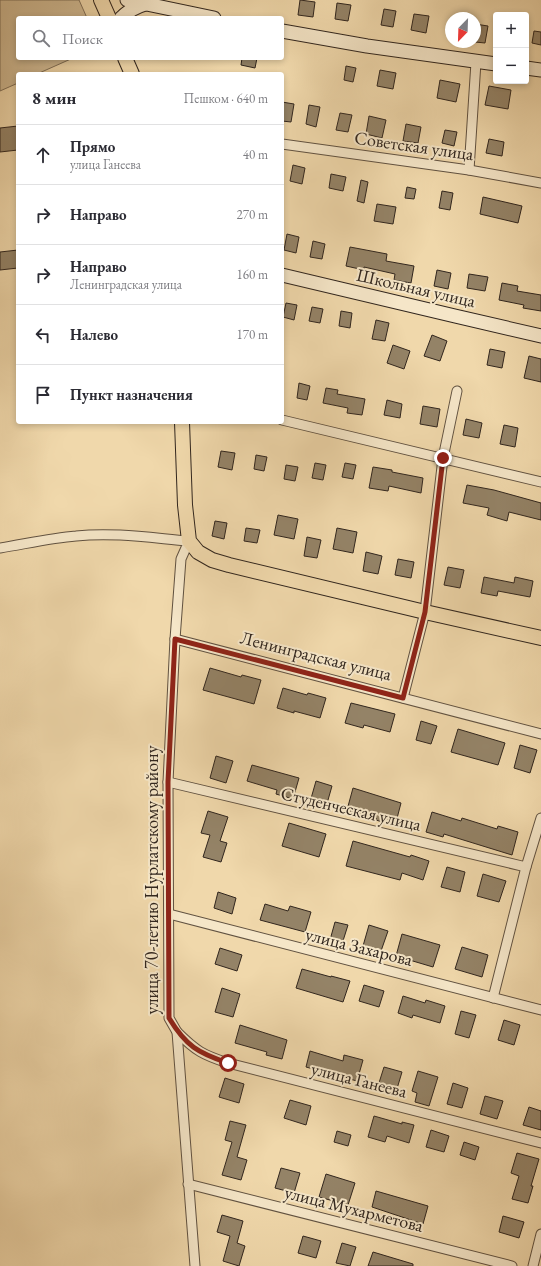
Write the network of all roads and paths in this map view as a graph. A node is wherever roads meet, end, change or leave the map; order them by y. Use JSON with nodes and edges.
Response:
{"nodes":[{"id":1,"x":101,"y":0,"type":"edge"},
{"id":2,"x":127,"y":0,"type":"edge"},
{"id":3,"x":145,"y":4,"type":"junction"},
{"id":4,"x":108,"y":16,"type":"edge"},
{"id":5,"x":123,"y":16,"type":"edge"},
{"id":6,"x":204,"y":16,"type":"edge"},
{"id":7,"x":284,"y":31,"type":"edge"},
{"id":8,"x":126,"y":60,"type":"edge"},
{"id":9,"x":476,"y":62,"type":"junction"},
{"id":10,"x":493,"y":64,"type":"edge"},
{"id":11,"x":529,"y":68,"type":"edge"},
{"id":12,"x":541,"y":70,"type":"edge"},
{"id":13,"x":131,"y":72,"type":"edge"},
{"id":14,"x":284,"y":144,"type":"edge"},
{"id":15,"x":469,"y":170,"type":"junction"},
{"id":16,"x":541,"y":183,"type":"edge"},
{"id":17,"x":284,"y":275,"type":"edge"},
{"id":18,"x":541,"y":336,"type":"edge"},
{"id":19,"x":457,"y":392,"type":"dead end"},
{"id":20,"x":284,"y":420,"type":"edge"},
{"id":21,"x":182,"y":424,"type":"edge"},
{"id":22,"x":443,"y":458,"type":"junction"},
{"id":23,"x":541,"y":482,"type":"edge"},
{"id":24,"x":189,"y":541,"type":"junction"},
{"id":25,"x":0,"y":548,"type":"edge"},
{"id":26,"x":425,"y":612,"type":"junction"},
{"id":27,"x":541,"y":638,"type":"edge"},
{"id":28,"x":175,"y":639,"type":"junction"},
{"id":29,"x":403,"y":698,"type":"junction"},
{"id":30,"x":541,"y":734,"type":"edge"},
{"id":31,"x":168,"y":782,"type":"junction"},
{"id":32,"x":541,"y":818,"type":"edge"},
{"id":33,"x":526,"y":867,"type":"junction"},
{"id":34,"x":169,"y":914,"type":"junction"},
{"id":35,"x":493,"y":998,"type":"junction"},
{"id":36,"x":541,"y":1010,"type":"edge"},
{"id":37,"x":177,"y":1032,"type":"junction"},
{"id":38,"x":541,"y":1143,"type":"edge"},
{"id":39,"x":188,"y":1184,"type":"junction"},
{"id":40,"x":541,"y":1234,"type":"edge"},
{"id":41,"x":195,"y":1266,"type":"edge"},
{"id":42,"x":512,"y":1266,"type":"edge"},
{"id":43,"x":533,"y":1266,"type":"edge"}],
"edges":[{"from":1,"to":4,"type":"main road"},
{"from":2,"to":3,"type":"main road"},
{"from":3,"to":5,"type":"main road"},
{"from":3,"to":6,"type":"main road"},
{"from":7,"to":9,"type":"main road"},
{"from":8,"to":13,"type":"main road"},
{"from":9,"to":10,"type":"main road"},
{"from":9,"to":15,"type":"street"},
{"from":11,"to":12,"type":"main road"},
{"from":14,"to":15,"type":"street","name":"Советская улица"},
{"from":15,"to":16,"type":"street","name":"Советская улица"},
{"from":17,"to":18,"type":"main road","name":"Школьная улица"},
{"from":19,"to":22,"type":"street"},
{"from":20,"to":22,"type":"street"},
{"from":21,"to":24,"type":"main road"},
{"from":22,"to":23,"type":"street"},
{"from":22,"to":26,"type":"street"},
{"from":24,"to":25,"type":"street"},
{"from":24,"to":26,"type":"main road"},
{"from":24,"to":28,"type":"street","name":"улица 70-летию Нурлатскому району"},
{"from":26,"to":27,"type":"main road"},
{"from":26,"to":29,"type":"street"},
{"from":28,"to":29,"type":"street","name":"Ленинградская улица"},
{"from":28,"to":31,"type":"street","name":"улица 70-летию Нурлатскому району"},
{"from":29,"to":30,"type":"street","name":"Ленинградская улица"},
{"from":31,"to":33,"type":"street","name":"Студенческая улица"},
{"from":31,"to":34,"type":"street","name":"улица 70-летию Нурлатскому району"},
{"from":32,"to":33,"type":"street"},
{"from":33,"to":35,"type":"street"},
{"from":34,"to":35,"type":"street","name":"улица Захарова"},
{"from":34,"to":37,"type":"street","name":"улица 70-летию Нурлатскому району"},
{"from":35,"to":36,"type":"street","name":"улица Захарова"},
{"from":37,"to":38,"type":"street","name":"улица Ганеева"},
{"from":37,"to":39,"type":"street","name":"улица 70-летию Нурлатскому району"},
{"from":39,"to":41,"type":"street","name":"улица 70-летию Нурлатскому району"},
{"from":39,"to":42,"type":"street","name":"улица Мухарметова"},
{"from":40,"to":43,"type":"street"}]}
